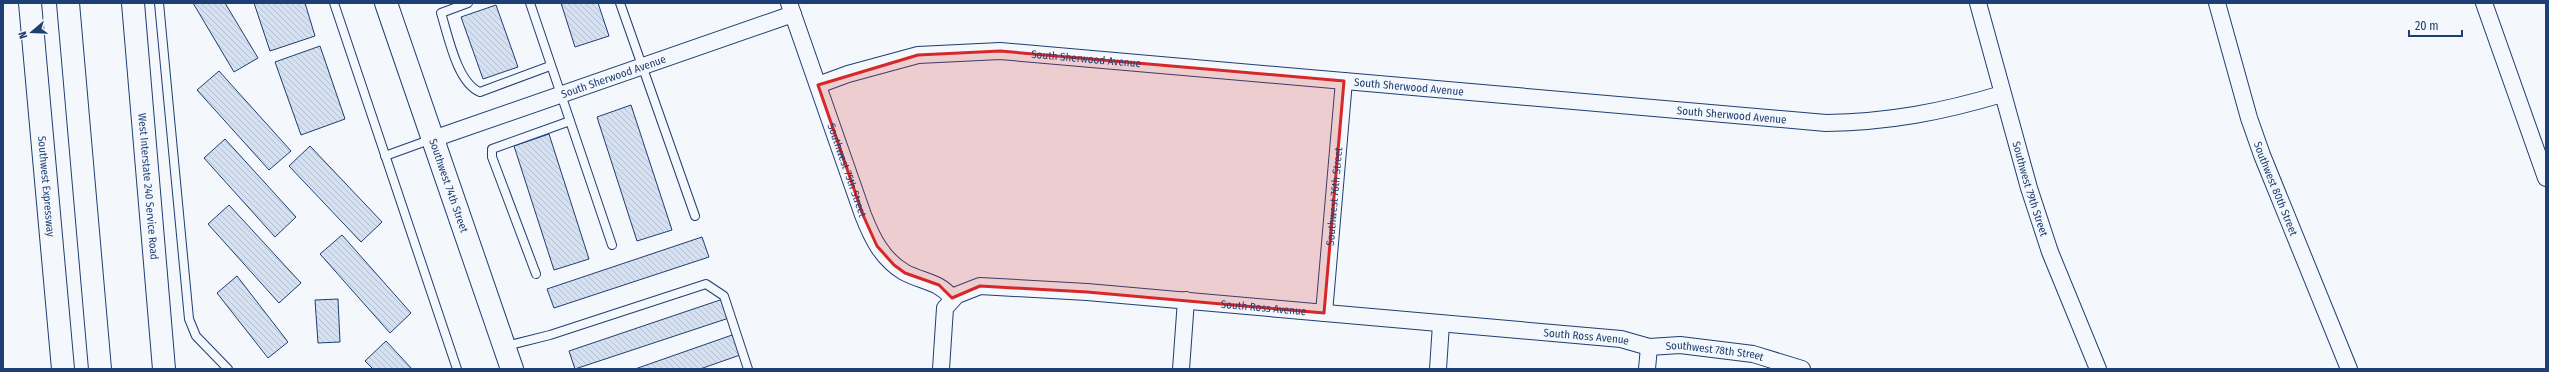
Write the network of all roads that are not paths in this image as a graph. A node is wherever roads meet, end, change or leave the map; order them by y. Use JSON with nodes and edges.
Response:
{"nodes":[{"id":1,"x":30,"y":3,"type":"edge"},
{"id":2,"x":68,"y":3,"type":"edge"},
{"id":3,"x":133,"y":3,"type":"edge"},
{"id":4,"x":160,"y":3,"type":"edge"},
{"id":5,"x":334,"y":3,"type":"edge"},
{"id":6,"x":386,"y":3,"type":"edge"},
{"id":7,"x":468,"y":3,"type":"edge"},
{"id":8,"x":530,"y":3,"type":"edge"},
{"id":9,"x":620,"y":3,"type":"edge"},
{"id":10,"x":1978,"y":3,"type":"edge"},
{"id":11,"x":2218,"y":3,"type":"edge"},
{"id":12,"x":2484,"y":3,"type":"edge"},
{"id":13,"x":791,"y":9,"type":"edge"},
{"id":14,"x":550,"y":66,"type":"junction"},
{"id":15,"x":643,"y":66,"type":"junction"},
{"id":16,"x":1344,"y":81,"type":"junction"},
{"id":17,"x":818,"y":85,"type":"junction"},
{"id":18,"x":561,"y":94,"type":"junction"},
{"id":19,"x":2002,"y":94,"type":"junction"},
{"id":20,"x":570,"y":121,"type":"junction"},
{"id":21,"x":433,"y":139,"type":"junction"},
{"id":22,"x":384,"y":156,"type":"junction"},
{"id":23,"x":2546,"y":178,"type":"edge"},
{"id":24,"x":696,"y":216,"type":"dead end"},
{"id":25,"x":612,"y":245,"type":"dead end"},
{"id":26,"x":536,"y":274,"type":"dead end"},
{"id":27,"x":952,"y":298,"type":"junction"},
{"id":28,"x":1186,"y":300,"type":"junction"},
{"id":29,"x":1324,"y":313,"type":"junction"},
{"id":30,"x":1441,"y":324,"type":"junction"},
{"id":31,"x":505,"y":346,"type":"junction"},
{"id":32,"x":1649,"y":347,"type":"junction"},
{"id":33,"x":63,"y":369,"type":"edge"},
{"id":34,"x":100,"y":369,"type":"edge"},
{"id":35,"x":164,"y":369,"type":"edge"},
{"id":36,"x":228,"y":369,"type":"edge"},
{"id":37,"x":458,"y":369,"type":"edge"},
{"id":38,"x":512,"y":369,"type":"edge"},
{"id":39,"x":748,"y":369,"type":"edge"},
{"id":40,"x":941,"y":369,"type":"edge"},
{"id":41,"x":1181,"y":369,"type":"edge"},
{"id":42,"x":1438,"y":369,"type":"edge"},
{"id":43,"x":1647,"y":369,"type":"edge"},
{"id":44,"x":1802,"y":369,"type":"edge"},
{"id":45,"x":2098,"y":369,"type":"edge"},
{"id":46,"x":2349,"y":369,"type":"edge"}],
"edges":[{"from":1,"to":33,"type":"main road","name":"Southwest Expressway"},
{"from":2,"to":34,"type":"main road"},
{"from":3,"to":35,"type":"main road","name":"West Interstate 240 Service Road"},
{"from":4,"to":36,"type":"lane"},
{"from":5,"to":22,"type":"lane"},
{"from":6,"to":21,"type":"main road","name":"Southwest 74th Street"},
{"from":7,"to":14,"type":"lane"},
{"from":8,"to":14,"type":"lane"},
{"from":9,"to":15,"type":"lane"},
{"from":10,"to":19,"type":"street","name":"Southwest 79th Street"},
{"from":11,"to":46,"type":"street","name":"Southwest 80th Street"},
{"from":12,"to":23,"type":"street"},
{"from":13,"to":15,"type":"street","name":"South Sherwood Avenue"},
{"from":13,"to":17,"type":"street","name":"Southwest 75th Street"},
{"from":14,"to":18,"type":"lane"},
{"from":15,"to":18,"type":"street","name":"South Sherwood Avenue"},
{"from":15,"to":24,"type":"lane"},
{"from":16,"to":17,"type":"street","name":"South Sherwood Avenue"},
{"from":16,"to":19,"type":"street","name":"South Sherwood Avenue"},
{"from":16,"to":29,"type":"street","name":"Southwest 76th Street"},
{"from":17,"to":27,"type":"street","name":"Southwest 75th Street"},
{"from":18,"to":20,"type":"lane"},
{"from":18,"to":21,"type":"street","name":"South Sherwood Avenue"},
{"from":19,"to":45,"type":"street","name":"Southwest 79th Street"},
{"from":20,"to":25,"type":"lane"},
{"from":20,"to":26,"type":"lane"},
{"from":21,"to":22,"type":"lane"},
{"from":21,"to":31,"type":"main road","name":"Southwest 74th Street"},
{"from":22,"to":37,"type":"lane"},
{"from":27,"to":28,"type":"street","name":"South Ross Avenue"},
{"from":27,"to":40,"type":"street"},
{"from":28,"to":29,"type":"street","name":"South Ross Avenue"},
{"from":28,"to":41,"type":"street"},
{"from":29,"to":30,"type":"street","name":"South Ross Avenue"},
{"from":30,"to":32,"type":"street","name":"South Ross Avenue"},
{"from":30,"to":42,"type":"street"},
{"from":31,"to":38,"type":"main road","name":"Southwest 74th Street"},
{"from":31,"to":39,"type":"lane"},
{"from":32,"to":43,"type":"street"},
{"from":32,"to":44,"type":"street","name":"Southwest 78th Street"}]}
